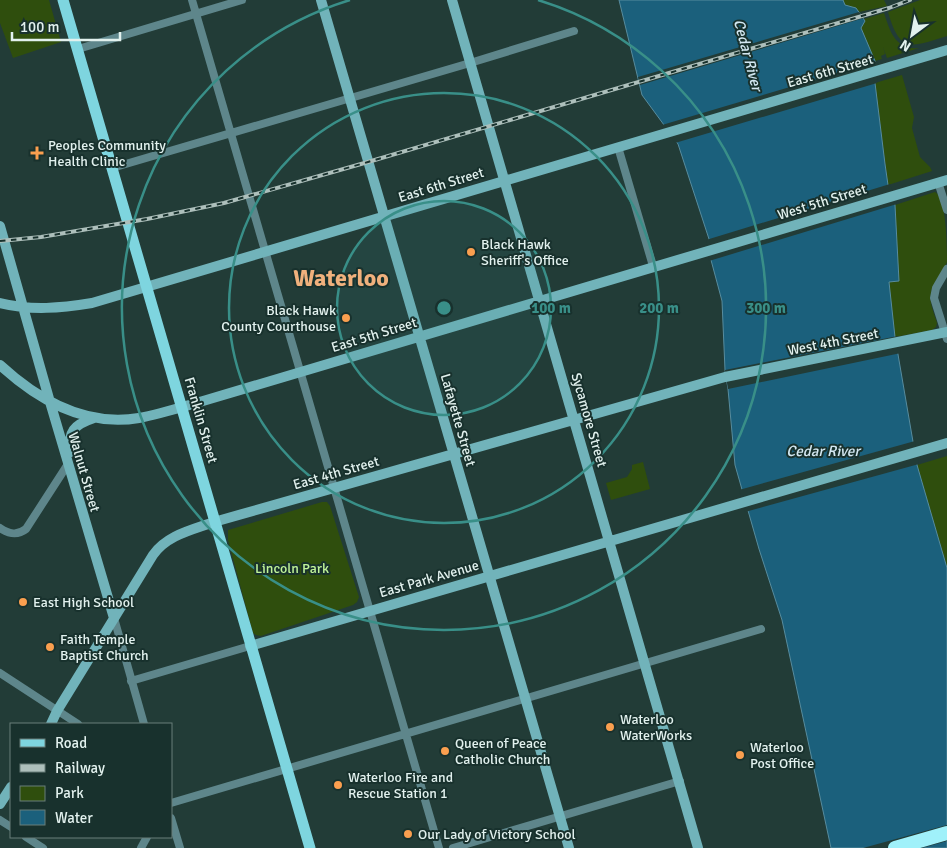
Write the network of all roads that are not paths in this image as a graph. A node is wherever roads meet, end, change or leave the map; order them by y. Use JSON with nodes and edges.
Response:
{"nodes":[{"id":1,"x":63,"y":0,"type":"edge"},
{"id":2,"x":192,"y":0,"type":"edge"},
{"id":3,"x":242,"y":0,"type":"edge"},
{"id":4,"x":321,"y":0,"type":"edge"},
{"id":5,"x":452,"y":0,"type":"edge"},
{"id":6,"x":196,"y":13,"type":"junction"},
{"id":7,"x":574,"y":31,"type":"dead end"},
{"id":8,"x":78,"y":49,"type":"junction"},
{"id":9,"x":947,"y":50,"type":"edge"},
{"id":10,"x":470,"y":63,"type":"junction"},
{"id":11,"x":350,"y":98,"type":"junction"},
{"id":12,"x":231,"y":133,"type":"junction"},
{"id":13,"x":618,"y":147,"type":"junction"},
{"id":14,"x":112,"y":168,"type":"junction"},
{"id":15,"x":504,"y":181,"type":"junction"},
{"id":16,"x":943,"y":181,"type":"edge"},
{"id":17,"x":947,"y":210,"type":"edge"},
{"id":18,"x":384,"y":216,"type":"junction"},
{"id":19,"x":0,"y":226,"type":"edge"},
{"id":20,"x":705,"y":251,"type":"joint"},
{"id":21,"x":265,"y":252,"type":"junction"},
{"id":22,"x":653,"y":266,"type":"junction"},
{"id":23,"x":947,"y":269,"type":"edge"},
{"id":24,"x":147,"y":287,"type":"junction"},
{"id":25,"x":539,"y":300,"type":"junction"},
{"id":26,"x":0,"y":303,"type":"edge"},
{"id":27,"x":23,"y":308,"type":"junction"},
{"id":28,"x":946,"y":335,"type":"edge"},
{"id":29,"x":419,"y":336,"type":"junction"},
{"id":30,"x":0,"y":365,"type":"edge"},
{"id":31,"x":300,"y":371,"type":"junction"},
{"id":32,"x":724,"y":377,"type":"joint"},
{"id":33,"x":50,"y":402,"type":"junction"},
{"id":34,"x":182,"y":406,"type":"junction"},
{"id":35,"x":95,"y":418,"type":"junction"},
{"id":36,"x":574,"y":420,"type":"junction"},
{"id":37,"x":947,"y":443,"type":"edge"},
{"id":38,"x":454,"y":454,"type":"junction"},
{"id":39,"x":68,"y":464,"type":"junction"},
{"id":40,"x":334,"y":488,"type":"junction"},
{"id":41,"x":214,"y":522,"type":"junction"},
{"id":42,"x":0,"y":528,"type":"edge"},
{"id":43,"x":610,"y":541,"type":"junction"},
{"id":44,"x":490,"y":576,"type":"junction"},
{"id":45,"x":370,"y":611,"type":"junction"},
{"id":46,"x":114,"y":618,"type":"junction"},
{"id":47,"x":761,"y":629,"type":"dead end"},
{"id":48,"x":250,"y":646,"type":"junction"},
{"id":49,"x":646,"y":663,"type":"junction"},
{"id":50,"x":0,"y":673,"type":"edge"},
{"id":51,"x":131,"y":681,"type":"junction"},
{"id":52,"x":526,"y":699,"type":"junction"},
{"id":53,"x":57,"y":711,"type":"junction"},
{"id":54,"x":51,"y":723,"type":"edge"},
{"id":55,"x":76,"y":723,"type":"edge"},
{"id":56,"x":144,"y":723,"type":"edge"},
{"id":57,"x":406,"y":734,"type":"junction"},
{"id":58,"x":286,"y":769,"type":"junction"},
{"id":59,"x":680,"y":781,"type":"junction"},
{"id":60,"x":10,"y":789,"type":"edge"},
{"id":61,"x":172,"y":803,"type":"edge"},
{"id":62,"x":0,"y":804,"type":"edge"},
{"id":63,"x":560,"y":816,"type":"junction"},
{"id":64,"x":172,"y":821,"type":"edge"},
{"id":65,"x":947,"y":833,"type":"edge"},
{"id":66,"x":28,"y":838,"type":"edge"},
{"id":67,"x":43,"y":848,"type":"edge"},
{"id":68,"x":180,"y":848,"type":"edge"},
{"id":69,"x":310,"y":848,"type":"edge"},
{"id":70,"x":439,"y":848,"type":"edge"},
{"id":71,"x":453,"y":848,"type":"edge"},
{"id":72,"x":569,"y":848,"type":"edge"},
{"id":73,"x":698,"y":848,"type":"edge"},
{"id":74,"x":895,"y":848,"type":"edge"}],
"edges":[{"from":1,"to":8,"type":"main road","name":"Franklin Street"},
{"from":2,"to":6,"type":"street"},
{"from":3,"to":6,"type":"street"},
{"from":4,"to":11,"type":"street","name":"Lafayette Street"},
{"from":5,"to":10,"type":"street","name":"Sycamore Street"},
{"from":6,"to":8,"type":"street"},
{"from":6,"to":12,"type":"street"},
{"from":7,"to":10,"type":"street"},
{"from":8,"to":14,"type":"main road","name":"Franklin Street"},
{"from":9,"to":13,"type":"street","name":"East 6th Street"},
{"from":10,"to":11,"type":"street"},
{"from":10,"to":15,"type":"street","name":"Sycamore Street"},
{"from":11,"to":12,"type":"street"},
{"from":11,"to":18,"type":"street","name":"Lafayette Street"},
{"from":12,"to":14,"type":"street"},
{"from":12,"to":21,"type":"street"},
{"from":13,"to":15,"type":"street","name":"East 6th Street"},
{"from":13,"to":22,"type":"street"},
{"from":14,"to":24,"type":"main road","name":"Franklin Street"},
{"from":15,"to":18,"type":"street","name":"East 6th Street"},
{"from":15,"to":25,"type":"street","name":"Sycamore Street"},
{"from":16,"to":17,"type":"street"},
{"from":16,"to":20,"type":"street","name":"West 5th Street"},
{"from":18,"to":21,"type":"street","name":"East 6th Street"},
{"from":18,"to":29,"type":"street","name":"Lafayette Street"},
{"from":19,"to":27,"type":"street","name":"Walnut Street"},
{"from":20,"to":22,"type":"street","name":"East 5th Street"},
{"from":21,"to":24,"type":"street","name":"East 6th Street"},
{"from":21,"to":31,"type":"street"},
{"from":22,"to":25,"type":"street","name":"East 5th Street"},
{"from":23,"to":28,"type":"street"},
{"from":24,"to":27,"type":"street","name":"East 6th Street"},
{"from":24,"to":34,"type":"main road","name":"Franklin Street"},
{"from":25,"to":29,"type":"street","name":"East 5th Street"},
{"from":25,"to":36,"type":"street","name":"Sycamore Street"},
{"from":26,"to":27,"type":"street","name":"East 6th Street"},
{"from":27,"to":33,"type":"street","name":"Walnut Street"},
{"from":28,"to":32,"type":"street","name":"West 4th Street"},
{"from":29,"to":31,"type":"street","name":"East 5th Street"},
{"from":29,"to":38,"type":"street","name":"Lafayette Street"},
{"from":30,"to":33,"type":"street","name":"East 5th Street"},
{"from":31,"to":34,"type":"street","name":"East 5th Street"},
{"from":31,"to":40,"type":"street"},
{"from":32,"to":36,"type":"street","name":"East 4th Street"},
{"from":33,"to":35,"type":"street","name":"East 5th Street"},
{"from":33,"to":39,"type":"street","name":"Walnut Street"},
{"from":34,"to":35,"type":"street","name":"East 5th Street"},
{"from":34,"to":41,"type":"main road","name":"Franklin Street"},
{"from":35,"to":39,"type":"street"},
{"from":36,"to":38,"type":"street","name":"East 4th Street"},
{"from":36,"to":43,"type":"street","name":"Sycamore Street"},
{"from":37,"to":43,"type":"street","name":"East Park Avenue"},
{"from":38,"to":40,"type":"street","name":"East 4th Street"},
{"from":38,"to":44,"type":"street","name":"Lafayette Street"},
{"from":39,"to":42,"type":"street"},
{"from":39,"to":46,"type":"street","name":"Walnut Street"},
{"from":40,"to":41,"type":"street","name":"East 4th Street"},
{"from":40,"to":45,"type":"street"},
{"from":41,"to":46,"type":"street","name":"East 4th Street"},
{"from":41,"to":48,"type":"main road","name":"Franklin Street"},
{"from":43,"to":44,"type":"street","name":"East Park Avenue"},
{"from":43,"to":49,"type":"street","name":"Sycamore Street"},
{"from":44,"to":45,"type":"street","name":"East Park Avenue"},
{"from":44,"to":52,"type":"street","name":"Lafayette Street"},
{"from":45,"to":48,"type":"street","name":"East Park Avenue"},
{"from":45,"to":57,"type":"street"},
{"from":46,"to":51,"type":"street","name":"Walnut Street"},
{"from":46,"to":53,"type":"street","name":"East 4th Street"},
{"from":47,"to":49,"type":"street"},
{"from":48,"to":51,"type":"street","name":"East Park Avenue"},
{"from":48,"to":58,"type":"main road","name":"Franklin Street"},
{"from":49,"to":52,"type":"street"},
{"from":49,"to":59,"type":"street","name":"Sycamore Street"},
{"from":50,"to":53,"type":"street"},
{"from":51,"to":56,"type":"street","name":"Walnut Street"},
{"from":52,"to":57,"type":"street"},
{"from":52,"to":63,"type":"street","name":"Lafayette Street"},
{"from":53,"to":54,"type":"street","name":"East 4th Street"},
{"from":53,"to":55,"type":"street"},
{"from":57,"to":58,"type":"street"},
{"from":57,"to":70,"type":"street"},
{"from":58,"to":61,"type":"street"},
{"from":58,"to":69,"type":"main road","name":"Franklin Street"},
{"from":59,"to":63,"type":"street"},
{"from":59,"to":73,"type":"street","name":"Sycamore Street"},
{"from":60,"to":62,"type":"street"},
{"from":63,"to":71,"type":"street"},
{"from":63,"to":72,"type":"street","name":"Lafayette Street"},
{"from":64,"to":68,"type":"street"},
{"from":65,"to":74,"type":"highway"},
{"from":66,"to":67,"type":"street"}]}
